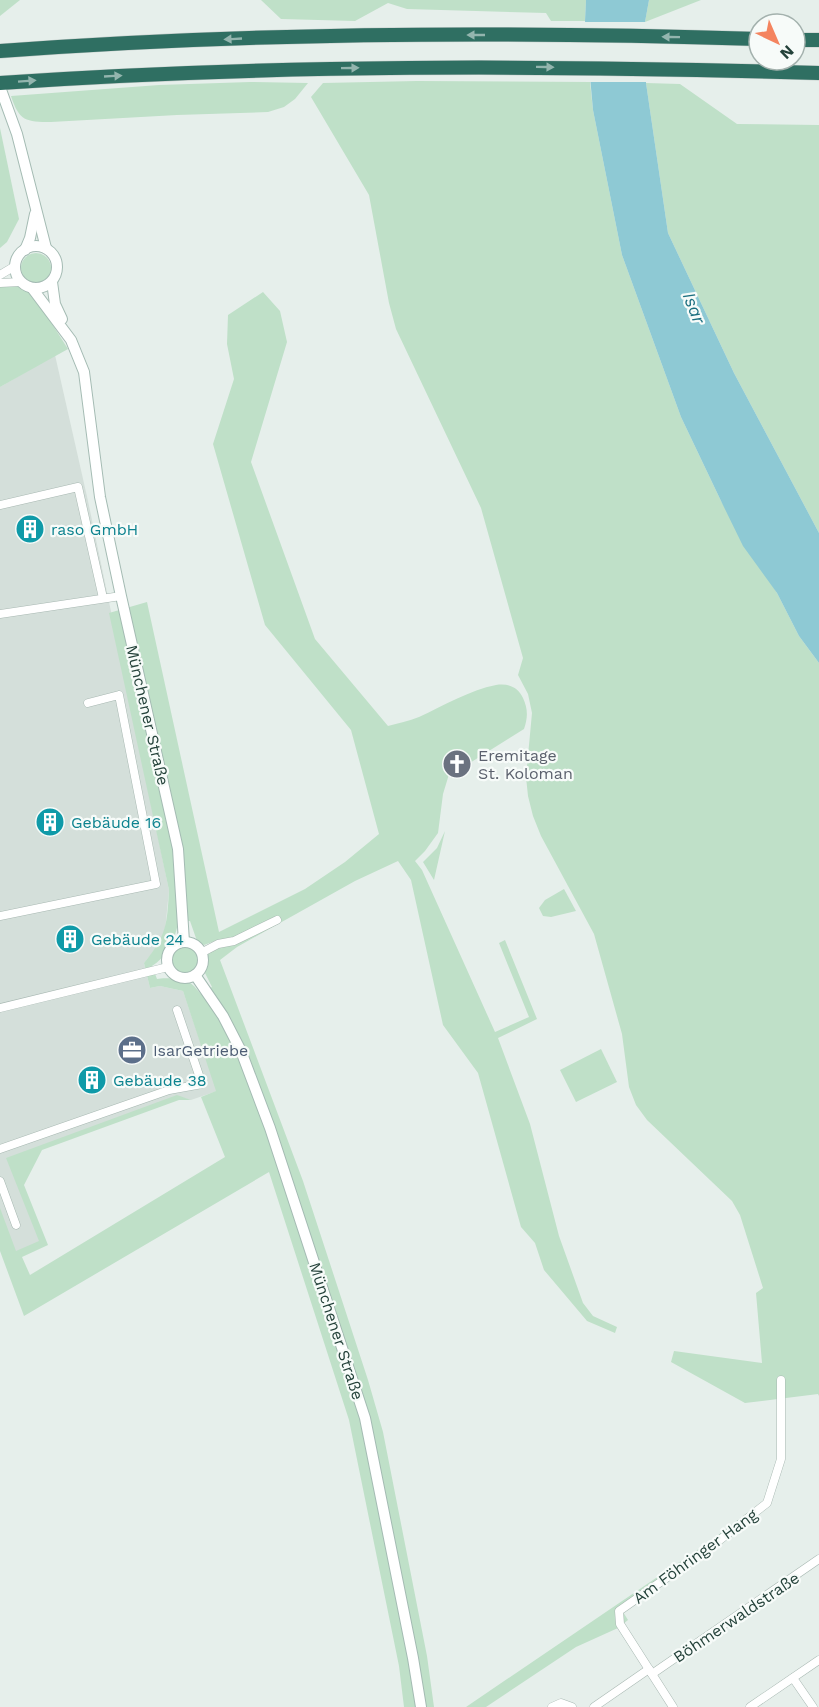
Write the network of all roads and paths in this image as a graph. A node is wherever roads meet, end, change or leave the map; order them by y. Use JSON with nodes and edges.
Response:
{"nodes":[{"id":1,"x":747,"y":39,"type":"edge"},
{"id":2,"x":0,"y":51,"type":"edge"},
{"id":3,"x":819,"y":73,"type":"edge"},
{"id":4,"x":0,"y":85,"type":"edge"},
{"id":5,"x":35,"y":210,"type":"junction"},
{"id":6,"x":46,"y":248,"type":"junction"},
{"id":7,"x":25,"y":250,"type":"junction"},
{"id":8,"x":15,"y":266,"type":"junction"},
{"id":9,"x":0,"y":275,"type":"edge"},
{"id":10,"x":20,"y":282,"type":"junction"},
{"id":11,"x":52,"y":282,"type":"junction"},
{"id":12,"x":0,"y":283,"type":"edge"},
{"id":13,"x":32,"y":288,"type":"junction"},
{"id":14,"x":67,"y":333,"type":"junction"},
{"id":15,"x":0,"y":505,"type":"edge"},
{"id":16,"x":121,"y":596,"type":"junction"},
{"id":17,"x":103,"y":598,"type":"junction"},
{"id":18,"x":0,"y":614,"type":"edge"},
{"id":19,"x":88,"y":703,"type":"dead end"},
{"id":20,"x":0,"y":916,"type":"edge"},
{"id":21,"x":277,"y":920,"type":"dead end"},
{"id":22,"x":184,"y":942,"type":"junction"},
{"id":23,"x":201,"y":952,"type":"junction"},
{"id":24,"x":168,"y":968,"type":"junction"},
{"id":25,"x":195,"y":975,"type":"junction"},
{"id":26,"x":0,"y":1008,"type":"edge"},
{"id":27,"x":177,"y":1010,"type":"dead end"},
{"id":28,"x":0,"y":1149,"type":"edge"},
{"id":29,"x":0,"y":1181,"type":"edge"},
{"id":30,"x":16,"y":1225,"type":"dead end"},
{"id":31,"x":781,"y":1380,"type":"dead end"},
{"id":32,"x":819,"y":1559,"type":"edge"},
{"id":33,"x":819,"y":1660,"type":"edge"},
{"id":34,"x":651,"y":1671,"type":"junction"},
{"id":35,"x":793,"y":1678,"type":"junction"},
{"id":36,"x":420,"y":1707,"type":"edge"},
{"id":37,"x":552,"y":1707,"type":"edge"},
{"id":38,"x":572,"y":1707,"type":"edge"},
{"id":39,"x":594,"y":1707,"type":"edge"},
{"id":40,"x":673,"y":1707,"type":"edge"},
{"id":41,"x":750,"y":1707,"type":"edge"},
{"id":42,"x":813,"y":1707,"type":"edge"}],
"edges":[{"from":1,"to":2,"type":"highway","one_way":true},
{"from":4,"to":3,"type":"highway","one_way":true},
{"from":4,"to":5,"type":"main road"},
{"from":5,"to":6,"type":"main road"},
{"from":5,"to":7,"type":"main road"},
{"from":6,"to":7,"type":"main road"},
{"from":6,"to":11,"type":"main road"},
{"from":7,"to":8,"type":"main road"},
{"from":8,"to":9,"type":"street"},
{"from":8,"to":10,"type":"main road"},
{"from":10,"to":12,"type":"street"},
{"from":10,"to":13,"type":"main road"},
{"from":11,"to":13,"type":"main road"},
{"from":11,"to":14,"type":"main road","name":"Münchener Straße"},
{"from":13,"to":14,"type":"main road","name":"Münchener Straße"},
{"from":14,"to":16,"type":"main road","name":"Münchener Straße"},
{"from":15,"to":17,"type":"street"},
{"from":16,"to":17,"type":"street"},
{"from":16,"to":22,"type":"main road","name":"Münchener Straße"},
{"from":17,"to":18,"type":"street"},
{"from":19,"to":20,"type":"street","name":"Münchener Straße"},
{"from":21,"to":23,"type":"street"},
{"from":22,"to":23,"type":"main road"},
{"from":22,"to":24,"type":"main road"},
{"from":23,"to":25,"type":"main road"},
{"from":24,"to":25,"type":"main road"},
{"from":24,"to":26,"type":"street"},
{"from":25,"to":36,"type":"main road","name":"Münchener Straße"},
{"from":27,"to":28,"type":"street"},
{"from":29,"to":30,"type":"street"},
{"from":31,"to":34,"type":"street","name":"Am Föhringer Hang"},
{"from":32,"to":34,"type":"street","name":"Böhmerwaldstraße"},
{"from":33,"to":35,"type":"street"},
{"from":34,"to":39,"type":"street","name":"Böhmerwaldstraße"},
{"from":34,"to":40,"type":"street"},
{"from":35,"to":41,"type":"street"},
{"from":35,"to":42,"type":"street"},
{"from":37,"to":38,"type":"street"}]}
